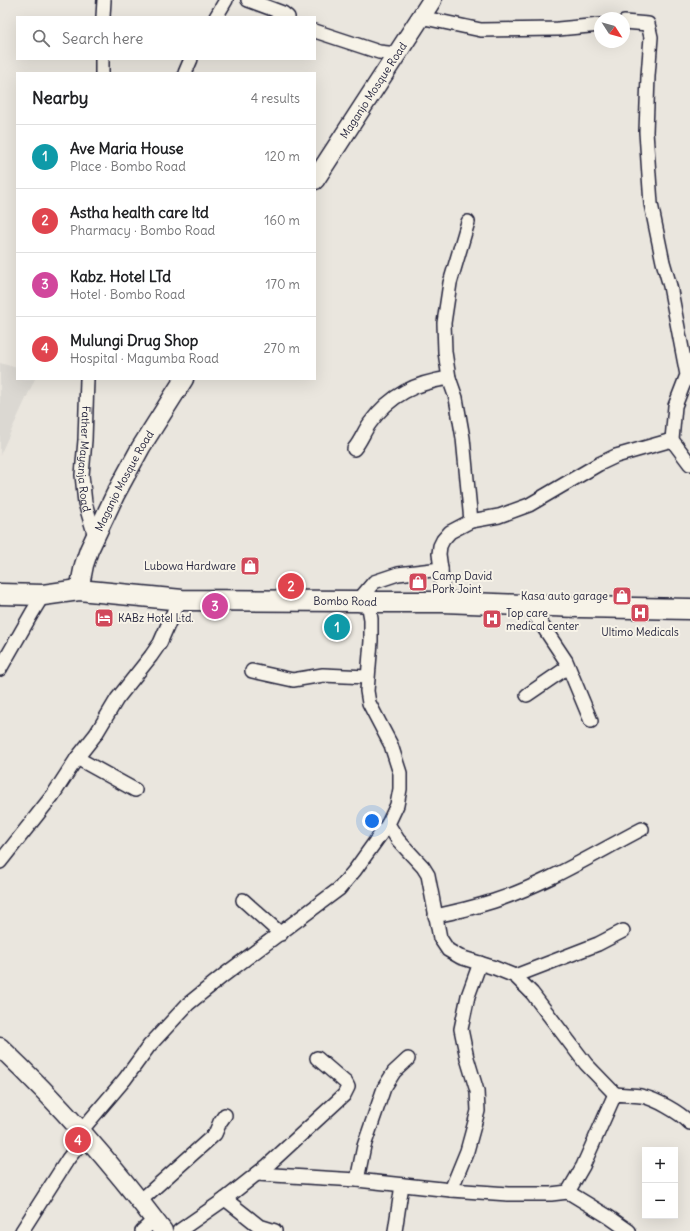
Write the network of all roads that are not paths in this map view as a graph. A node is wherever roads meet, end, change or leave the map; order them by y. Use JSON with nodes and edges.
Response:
{"nodes":[{"id":1,"x":104,"y":0,"type":"edge"},
{"id":2,"x":226,"y":0,"type":"edge"},
{"id":3,"x":248,"y":0,"type":"edge"},
{"id":4,"x":432,"y":0,"type":"edge"},
{"id":5,"x":103,"y":16,"type":"edge"},
{"id":6,"x":217,"y":16,"type":"edge"},
{"id":7,"x":287,"y":16,"type":"edge"},
{"id":8,"x":420,"y":17,"type":"junction"},
{"id":9,"x":630,"y":22,"type":"edge"},
{"id":10,"x":594,"y":26,"type":"edge"},
{"id":11,"x":316,"y":31,"type":"edge"},
{"id":12,"x":397,"y":54,"type":"junction"},
{"id":13,"x":102,"y":60,"type":"edge"},
{"id":14,"x":191,"y":60,"type":"edge"},
{"id":15,"x":102,"y":72,"type":"edge"},
{"id":16,"x":185,"y":72,"type":"edge"},
{"id":17,"x":316,"y":178,"type":"edge"},
{"id":18,"x":468,"y":222,"type":"dead end"},
{"id":19,"x":688,"y":375,"type":"edge"},
{"id":20,"x":450,"y":378,"type":"junction"},
{"id":21,"x":87,"y":380,"type":"edge"},
{"id":22,"x":183,"y":380,"type":"edge"},
{"id":23,"x":672,"y":440,"type":"junction"},
{"id":24,"x":354,"y":449,"type":"dead end"},
{"id":25,"x":690,"y":464,"type":"edge"},
{"id":26,"x":472,"y":521,"type":"junction"},
{"id":27,"x":95,"y":536,"type":"junction"},
{"id":28,"x":442,"y":569,"type":"junction"},
{"id":29,"x":79,"y":590,"type":"junction"},
{"id":30,"x":0,"y":594,"type":"edge"},
{"id":31,"x":43,"y":595,"type":"junction"},
{"id":32,"x":182,"y":600,"type":"junction"},
{"id":33,"x":363,"y":602,"type":"junction"},
{"id":34,"x":443,"y":602,"type":"junction"},
{"id":35,"x":527,"y":606,"type":"junction"},
{"id":36,"x":690,"y":609,"type":"edge"},
{"id":37,"x":568,"y":667,"type":"junction"},
{"id":38,"x":0,"y":669,"type":"edge"},
{"id":39,"x":252,"y":671,"type":"dead end"},
{"id":40,"x":367,"y":677,"type":"junction"},
{"id":41,"x":527,"y":695,"type":"dead end"},
{"id":42,"x":591,"y":721,"type":"dead end"},
{"id":43,"x":77,"y":758,"type":"junction"},
{"id":44,"x":135,"y":790,"type":"dead end"},
{"id":45,"x":388,"y":824,"type":"junction"},
{"id":46,"x":642,"y":829,"type":"dead end"},
{"id":47,"x":0,"y":862,"type":"edge"},
{"id":48,"x":243,"y":900,"type":"dead end"},
{"id":49,"x":435,"y":916,"type":"junction"},
{"id":50,"x":623,"y":932,"type":"dead end"},
{"id":51,"x":281,"y":934,"type":"junction"},
{"id":52,"x":480,"y":963,"type":"junction"},
{"id":53,"x":515,"y":976,"type":"junction"},
{"id":54,"x":0,"y":1047,"type":"edge"},
{"id":55,"x":317,"y":1058,"type":"dead end"},
{"id":56,"x":408,"y":1059,"type":"dead end"},
{"id":57,"x":616,"y":1094,"type":"junction"},
{"id":58,"x":225,"y":1115,"type":"dead end"},
{"id":59,"x":690,"y":1123,"type":"edge"},
{"id":60,"x":83,"y":1134,"type":"junction"},
{"id":61,"x":257,"y":1174,"type":"junction"},
{"id":62,"x":357,"y":1180,"type":"junction"},
{"id":63,"x":402,"y":1184,"type":"junction"},
{"id":64,"x":451,"y":1190,"type":"junction"},
{"id":65,"x":568,"y":1192,"type":"junction"},
{"id":66,"x":225,"y":1199,"type":"junction"},
{"id":67,"x":140,"y":1201,"type":"junction"},
{"id":68,"x":153,"y":1227,"type":"edge"},
{"id":69,"x":22,"y":1231,"type":"edge"},
{"id":70,"x":179,"y":1231,"type":"edge"},
{"id":71,"x":276,"y":1231,"type":"edge"},
{"id":72,"x":395,"y":1231,"type":"edge"},
{"id":73,"x":629,"y":1231,"type":"edge"}],
"edges":[{"from":1,"to":5,"type":"street"},
{"from":2,"to":6,"type":"street"},
{"from":3,"to":7,"type":"street"},
{"from":4,"to":8,"type":"street","name":"Maganjo Mosque Road"},
{"from":8,"to":10,"type":"street"},
{"from":8,"to":12,"type":"street","name":"Maganjo Mosque Road"},
{"from":9,"to":19,"type":"street"},
{"from":11,"to":12,"type":"street"},
{"from":12,"to":17,"type":"street","name":"Maganjo Mosque Road"},
{"from":13,"to":15,"type":"street"},
{"from":14,"to":16,"type":"street"},
{"from":18,"to":20,"type":"street"},
{"from":19,"to":23,"type":"street"},
{"from":20,"to":24,"type":"street"},
{"from":20,"to":26,"type":"street"},
{"from":21,"to":27,"type":"street","name":"Father Mayanja Road"},
{"from":22,"to":27,"type":"street","name":"Maganjo Mosque Road"},
{"from":23,"to":25,"type":"street"},
{"from":23,"to":26,"type":"street"},
{"from":26,"to":28,"type":"street"},
{"from":27,"to":29,"type":"street","name":"Maganjo Mosque Road"},
{"from":28,"to":33,"type":"street"},
{"from":28,"to":34,"type":"street"},
{"from":29,"to":31,"type":"main road","name":"Bombo Road"},
{"from":29,"to":32,"type":"main road","name":"Bombo Road"},
{"from":30,"to":31,"type":"main road","name":"Bombo Road"},
{"from":31,"to":38,"type":"street"},
{"from":32,"to":33,"type":"main road","name":"Bombo Road"},
{"from":32,"to":43,"type":"street"},
{"from":33,"to":34,"type":"main road","name":"Bombo Road"},
{"from":33,"to":40,"type":"street"},
{"from":34,"to":35,"type":"main road","name":"Bombo Road"},
{"from":35,"to":36,"type":"main road","name":"Bombo Road"},
{"from":35,"to":37,"type":"street"},
{"from":37,"to":41,"type":"street"},
{"from":37,"to":42,"type":"street"},
{"from":39,"to":40,"type":"street"},
{"from":40,"to":45,"type":"street"},
{"from":43,"to":44,"type":"street"},
{"from":43,"to":47,"type":"street"},
{"from":45,"to":49,"type":"street"},
{"from":45,"to":51,"type":"street"},
{"from":46,"to":49,"type":"street"},
{"from":48,"to":51,"type":"street"},
{"from":49,"to":52,"type":"street"},
{"from":50,"to":53,"type":"street"},
{"from":51,"to":60,"type":"street"},
{"from":52,"to":53,"type":"street"},
{"from":52,"to":64,"type":"street"},
{"from":53,"to":57,"type":"street"},
{"from":54,"to":60,"type":"street"},
{"from":55,"to":61,"type":"street"},
{"from":56,"to":62,"type":"street"},
{"from":57,"to":59,"type":"street"},
{"from":57,"to":65,"type":"street"},
{"from":58,"to":67,"type":"street"},
{"from":60,"to":67,"type":"street"},
{"from":60,"to":69,"type":"street"},
{"from":61,"to":62,"type":"street"},
{"from":61,"to":66,"type":"street"},
{"from":62,"to":63,"type":"street"},
{"from":63,"to":64,"type":"street"},
{"from":63,"to":72,"type":"street"},
{"from":64,"to":65,"type":"street"},
{"from":65,"to":73,"type":"street"},
{"from":66,"to":70,"type":"street"},
{"from":66,"to":71,"type":"street"},
{"from":67,"to":68,"type":"street"}]}
